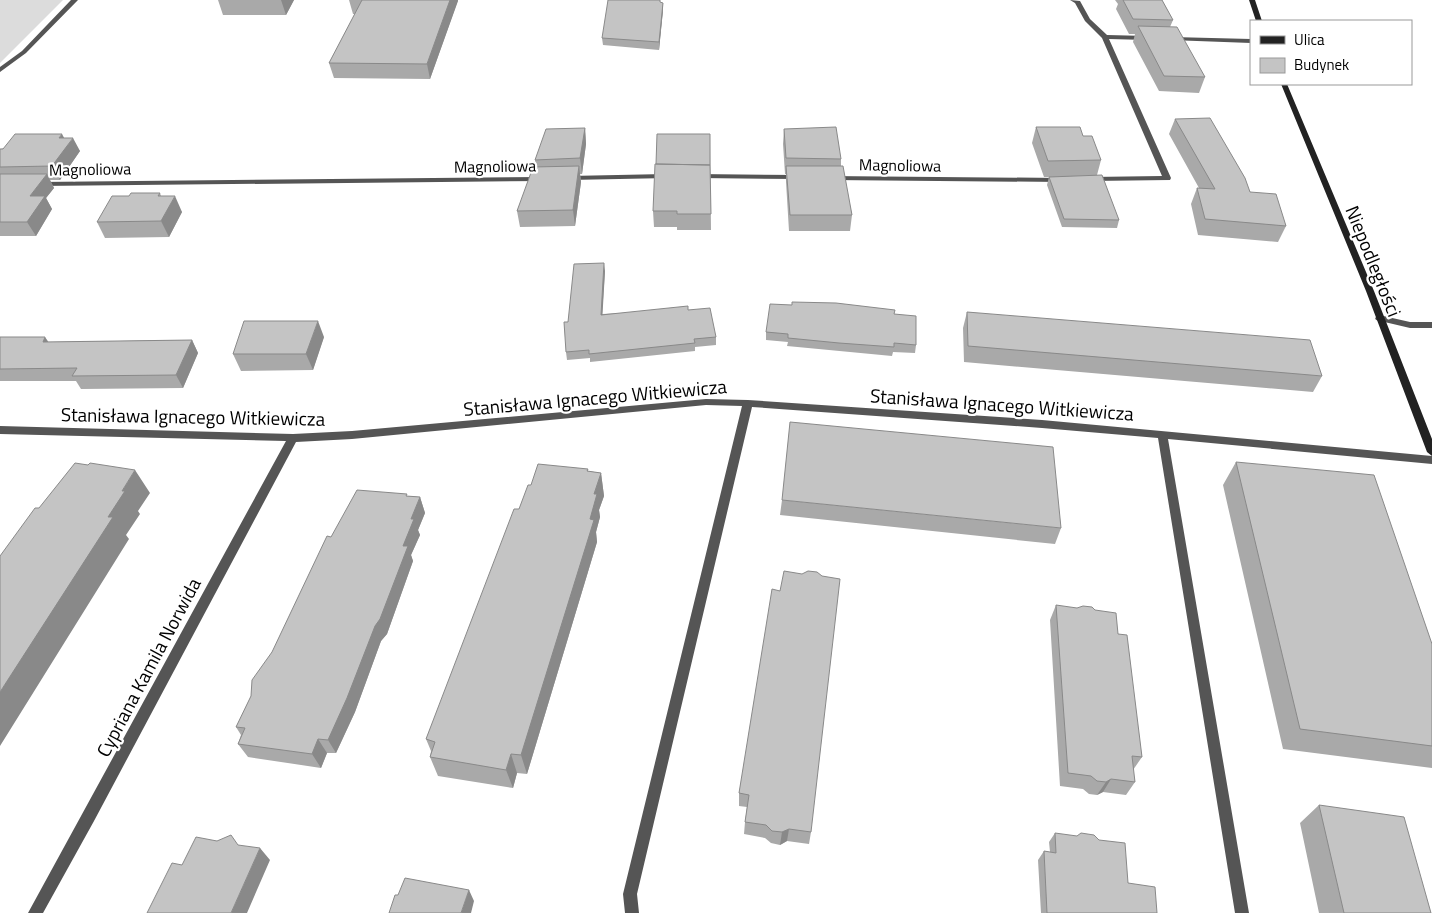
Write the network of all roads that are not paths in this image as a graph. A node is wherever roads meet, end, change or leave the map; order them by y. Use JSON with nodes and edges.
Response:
{"nodes":[{"id":1,"x":75,"y":0,"type":"edge"},
{"id":2,"x":1073,"y":0,"type":"edge"},
{"id":3,"x":1252,"y":0,"type":"edge"},
{"id":4,"x":1259,"y":20,"type":"edge"},
{"id":5,"x":1105,"y":37,"type":"junction"},
{"id":6,"x":1153,"y":38,"type":"edge"},
{"id":7,"x":1163,"y":38,"type":"edge"},
{"id":8,"x":1250,"y":41,"type":"edge"},
{"id":9,"x":0,"y":70,"type":"edge"},
{"id":10,"x":1284,"y":85,"type":"edge"},
{"id":11,"x":672,"y":176,"type":"edge"},
{"id":12,"x":692,"y":176,"type":"edge"},
{"id":13,"x":562,"y":178,"type":"edge"},
{"id":14,"x":811,"y":178,"type":"edge"},
{"id":15,"x":821,"y":178,"type":"edge"},
{"id":16,"x":552,"y":179,"type":"edge"},
{"id":17,"x":1069,"y":180,"type":"edge"},
{"id":18,"x":1079,"y":180,"type":"edge"},
{"id":19,"x":29,"y":184,"type":"edge"},
{"id":20,"x":1379,"y":318,"type":"junction"},
{"id":21,"x":1432,"y":325,"type":"edge"},
{"id":22,"x":748,"y":403,"type":"junction"},
{"id":23,"x":0,"y":430,"type":"edge"},
{"id":24,"x":1162,"y":435,"type":"junction"},
{"id":25,"x":294,"y":438,"type":"junction"},
{"id":26,"x":1432,"y":452,"type":"edge"},
{"id":27,"x":1432,"y":460,"type":"edge"},
{"id":28,"x":35,"y":913,"type":"edge"},
{"id":29,"x":632,"y":913,"type":"edge"},
{"id":30,"x":1242,"y":913,"type":"edge"}],
"edges":[{"from":1,"to":9,"type":"street"},
{"from":2,"to":5,"type":"street"},
{"from":3,"to":4,"type":"street"},
{"from":5,"to":6,"type":"street"},
{"from":5,"to":18,"type":"street"},
{"from":7,"to":8,"type":"street"},
{"from":10,"to":20,"type":"street","name":"Niepodległości"},
{"from":11,"to":13,"type":"street","name":"Magnoliowa"},
{"from":12,"to":14,"type":"street"},
{"from":15,"to":17,"type":"street","name":"Magnoliowa"},
{"from":16,"to":19,"type":"street","name":"Magnoliowa"},
{"from":20,"to":21,"type":"street"},
{"from":20,"to":26,"type":"street","name":"Niepodległości"},
{"from":22,"to":24,"type":"street","name":"Stanisława Ignacego Witkiewicza"},
{"from":22,"to":25,"type":"street","name":"Stanisława Ignacego Witkiewicza"},
{"from":22,"to":29,"type":"street"},
{"from":23,"to":25,"type":"street","name":"Stanisława Ignacego Witkiewicza"},
{"from":24,"to":27,"type":"street","name":"Stanisława Ignacego Witkiewicza"},
{"from":24,"to":30,"type":"street"},
{"from":25,"to":28,"type":"street","name":"Cypriana Kamila Norwida"}]}
